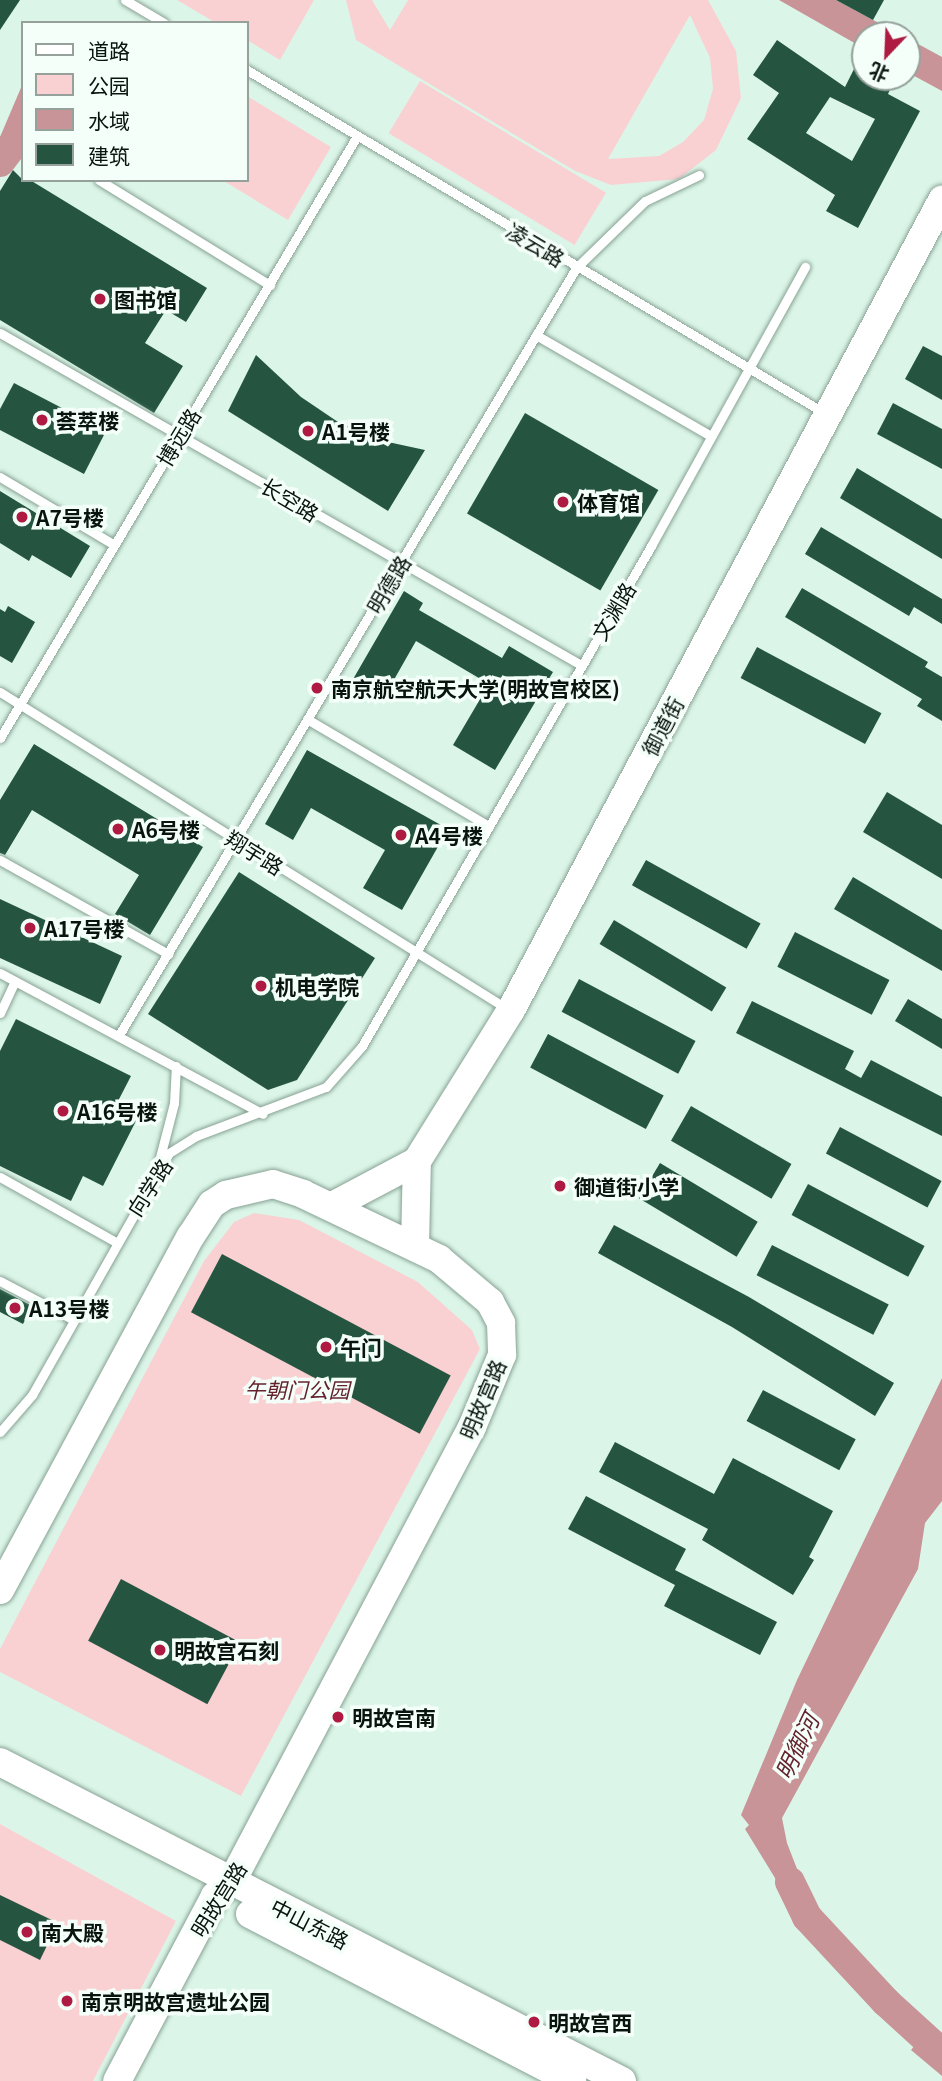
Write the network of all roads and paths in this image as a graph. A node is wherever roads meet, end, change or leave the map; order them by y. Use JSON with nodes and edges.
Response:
{"nodes":[{"id":1,"x":125,"y":0,"type":"edge"},
{"id":2,"x":161,"y":21,"type":"edge"},
{"id":3,"x":248,"y":71,"type":"edge"},
{"id":4,"x":357,"y":136,"type":"junction"},
{"id":5,"x":699,"y":175,"type":"dead end"},
{"id":6,"x":102,"y":182,"type":"edge"},
{"id":7,"x":942,"y":200,"type":"edge"},
{"id":8,"x":805,"y":267,"type":"dead end"},
{"id":9,"x":576,"y":268,"type":"junction"},
{"id":10,"x":270,"y":285,"type":"junction"},
{"id":11,"x":0,"y":333,"type":"edge"},
{"id":12,"x":536,"y":335,"type":"junction"},
{"id":13,"x":749,"y":371,"type":"junction"},
{"id":14,"x":828,"y":415,"type":"junction"},
{"id":15,"x":179,"y":433,"type":"junction"},
{"id":16,"x":711,"y":436,"type":"junction"},
{"id":17,"x":0,"y":477,"type":"edge"},
{"id":18,"x":113,"y":544,"type":"junction"},
{"id":19,"x":399,"y":564,"type":"junction"},
{"id":20,"x":581,"y":665,"type":"junction"},
{"id":21,"x":0,"y":692,"type":"edge"},
{"id":22,"x":20,"y":705,"type":"junction"},
{"id":23,"x":307,"y":719,"type":"junction"},
{"id":24,"x":0,"y":738,"type":"edge"},
{"id":25,"x":487,"y":825,"type":"junction"},
{"id":26,"x":237,"y":841,"type":"junction"},
{"id":27,"x":0,"y":860,"type":"edge"},
{"id":28,"x":416,"y":953,"type":"junction"},
{"id":29,"x":168,"y":954,"type":"junction"},
{"id":30,"x":0,"y":973,"type":"edge"},
{"id":31,"x":15,"y":981,"type":"junction"},
{"id":32,"x":511,"y":1010,"type":"junction"},
{"id":33,"x":0,"y":1013,"type":"edge"},
{"id":34,"x":119,"y":1035,"type":"junction"},
{"id":35,"x":176,"y":1066,"type":"junction"},
{"id":36,"x":263,"y":1114,"type":"junction"},
{"id":37,"x":417,"y":1161,"type":"junction"},
{"id":38,"x":158,"y":1167,"type":"junction"},
{"id":39,"x":3,"y":1179,"type":"edge"},
{"id":40,"x":0,"y":1192,"type":"edge"},
{"id":41,"x":332,"y":1206,"type":"junction"},
{"id":42,"x":116,"y":1242,"type":"junction"},
{"id":43,"x":415,"y":1246,"type":"junction"},
{"id":44,"x":0,"y":1281,"type":"edge"},
{"id":45,"x":72,"y":1319,"type":"junction"},
{"id":46,"x":0,"y":1432,"type":"edge"},
{"id":47,"x":0,"y":1590,"type":"edge"},
{"id":48,"x":0,"y":1762,"type":"edge"},
{"id":49,"x":0,"y":1781,"type":"edge"},
{"id":50,"x":223,"y":1889,"type":"junction"},
{"id":51,"x":117,"y":2081,"type":"edge"},
{"id":52,"x":572,"y":2081,"type":"edge"},
{"id":53,"x":622,"y":2081,"type":"edge"}],
"edges":[{"from":1,"to":2,"type":"lane"},
{"from":3,"to":4,"type":"lane","name":"凌云路"},
{"from":4,"to":9,"type":"lane","name":"凌云路"},
{"from":4,"to":10,"type":"lane","name":"博远路"},
{"from":5,"to":9,"type":"lane","name":"明德路"},
{"from":6,"to":10,"type":"lane"},
{"from":7,"to":14,"type":"main road","name":"御道街"},
{"from":8,"to":13,"type":"lane","name":"文渊路"},
{"from":9,"to":12,"type":"lane","name":"明德路"},
{"from":9,"to":13,"type":"lane","name":"凌云路"},
{"from":10,"to":15,"type":"lane","name":"博远路"},
{"from":11,"to":15,"type":"lane","name":"长空路"},
{"from":12,"to":16,"type":"lane"},
{"from":12,"to":19,"type":"lane","name":"明德路"},
{"from":13,"to":14,"type":"lane","name":"凌云路"},
{"from":13,"to":16,"type":"lane","name":"文渊路"},
{"from":14,"to":32,"type":"main road","name":"御道街"},
{"from":15,"to":18,"type":"lane","name":"博远路"},
{"from":15,"to":19,"type":"lane","name":"长空路"},
{"from":16,"to":20,"type":"lane","name":"文渊路"},
{"from":17,"to":18,"type":"lane"},
{"from":18,"to":22,"type":"lane","name":"博远路"},
{"from":19,"to":20,"type":"lane","name":"长空路"},
{"from":19,"to":23,"type":"lane","name":"明德路"},
{"from":20,"to":25,"type":"lane","name":"文渊路"},
{"from":21,"to":22,"type":"lane","name":"翔宇路"},
{"from":22,"to":24,"type":"lane","name":"博远路"},
{"from":22,"to":26,"type":"lane","name":"翔宇路"},
{"from":23,"to":25,"type":"lane"},
{"from":23,"to":26,"type":"lane","name":"明德路"},
{"from":25,"to":28,"type":"lane","name":"文渊路"},
{"from":26,"to":28,"type":"lane","name":"翔宇路"},
{"from":26,"to":29,"type":"lane","name":"明德路"},
{"from":27,"to":29,"type":"lane"},
{"from":28,"to":32,"type":"lane","name":"翔宇路"},
{"from":28,"to":36,"type":"lane","name":"向学路"},
{"from":29,"to":34,"type":"lane","name":"明德路"},
{"from":30,"to":31,"type":"lane"},
{"from":31,"to":33,"type":"lane"},
{"from":31,"to":34,"type":"lane"},
{"from":32,"to":37,"type":"main road","name":"御道街"},
{"from":34,"to":35,"type":"lane"},
{"from":35,"to":36,"type":"lane"},
{"from":35,"to":38,"type":"lane"},
{"from":36,"to":38,"type":"lane","name":"向学路"},
{"from":37,"to":41,"type":"main road"},
{"from":37,"to":43,"type":"main road"},
{"from":38,"to":42,"type":"lane","name":"向学路"},
{"from":39,"to":40,"type":"lane"},
{"from":39,"to":42,"type":"lane"},
{"from":41,"to":43,"type":"main road","name":"明故宫路"},
{"from":41,"to":47,"type":"main road","name":"明故宫路"},
{"from":42,"to":45,"type":"lane","name":"向学路"},
{"from":43,"to":50,"type":"main road","name":"明故宫路"},
{"from":44,"to":45,"type":"lane"},
{"from":45,"to":46,"type":"lane","name":"向学路"},
{"from":48,"to":50,"type":"main road","name":"中山东路"},
{"from":49,"to":50,"type":"main road","name":"中山东路"},
{"from":50,"to":51,"type":"main road","name":"明故宫路"},
{"from":50,"to":52,"type":"main road","name":"中山东路"},
{"from":50,"to":53,"type":"main road","name":"中山东路"}]}
